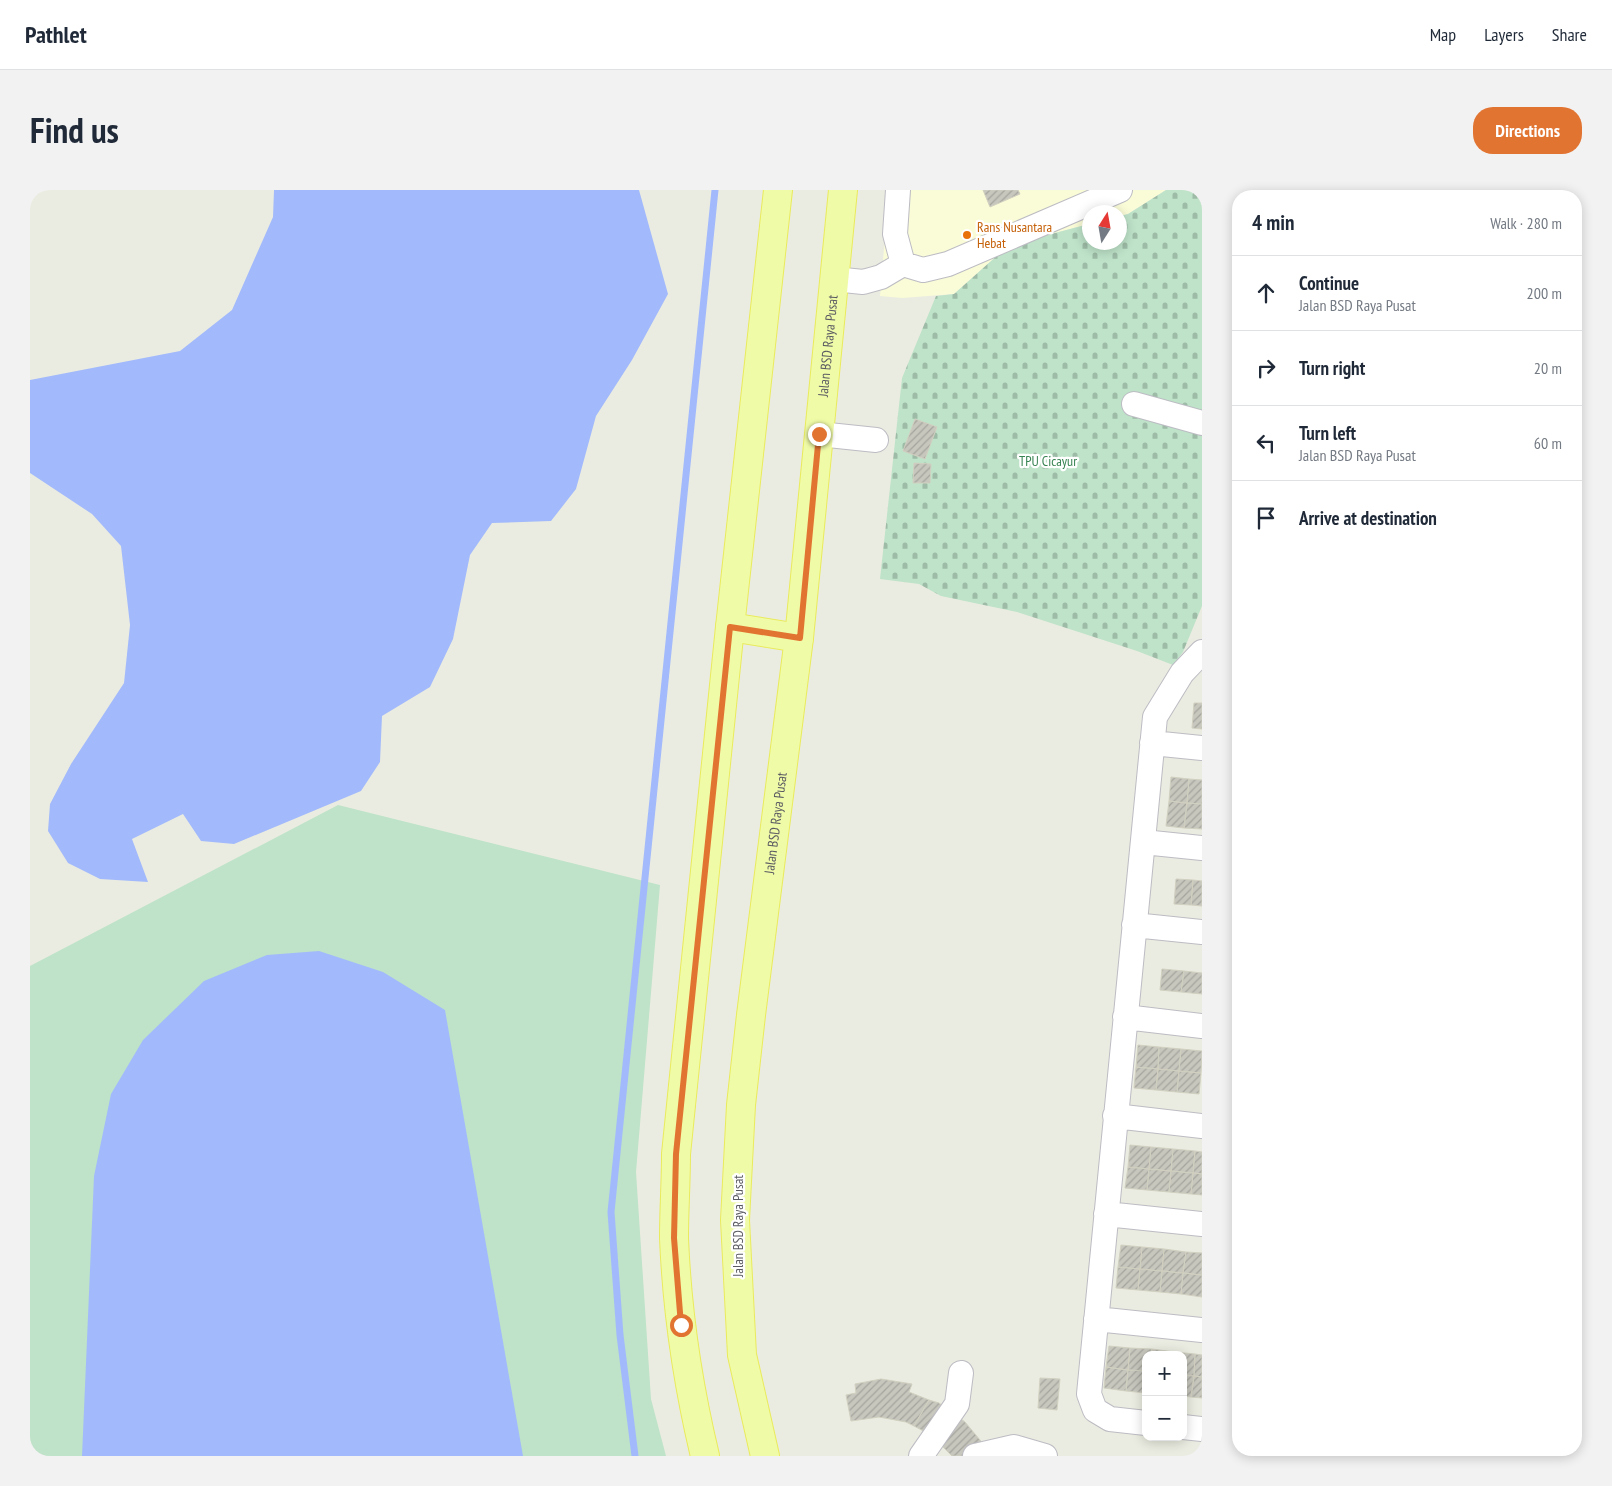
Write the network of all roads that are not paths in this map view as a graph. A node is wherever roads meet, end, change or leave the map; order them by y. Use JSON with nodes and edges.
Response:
{"nodes":[{"id":1,"x":778,"y":190,"type":"edge"},
{"id":2,"x":843,"y":190,"type":"edge"},
{"id":3,"x":898,"y":190,"type":"edge"},
{"id":4,"x":1120,"y":190,"type":"edge"},
{"id":5,"x":903,"y":264,"type":"junction"},
{"id":6,"x":834,"y":279,"type":"junction"},
{"id":7,"x":1134,"y":404,"type":"dead end"},
{"id":8,"x":1202,"y":423,"type":"edge"},
{"id":9,"x":819,"y":434,"type":"junction"},
{"id":10,"x":876,"y":440,"type":"dead end"},
{"id":11,"x":730,"y":627,"type":"junction"},
{"id":12,"x":800,"y":638,"type":"junction"},
{"id":13,"x":1202,"y":652,"type":"edge"},
{"id":14,"x":1152,"y":743,"type":"junction"},
{"id":15,"x":1202,"y":748,"type":"edge"},
{"id":16,"x":1143,"y":842,"type":"junction"},
{"id":17,"x":1202,"y":848,"type":"edge"},
{"id":18,"x":1134,"y":925,"type":"junction"},
{"id":19,"x":1202,"y":932,"type":"edge"},
{"id":20,"x":1125,"y":1018,"type":"junction"},
{"id":21,"x":1202,"y":1026,"type":"edge"},
{"id":22,"x":1115,"y":1116,"type":"junction"},
{"id":23,"x":1202,"y":1126,"type":"edge"},
{"id":24,"x":1106,"y":1214,"type":"junction"},
{"id":25,"x":1202,"y":1224,"type":"edge"},
{"id":26,"x":1096,"y":1319,"type":"junction"},
{"id":27,"x":1202,"y":1330,"type":"edge"},
{"id":28,"x":961,"y":1373,"type":"dead end"},
{"id":29,"x":1142,"y":1423,"type":"edge"},
{"id":30,"x":1187,"y":1427,"type":"edge"},
{"id":31,"x":1202,"y":1429,"type":"edge"},
{"id":32,"x":705,"y":1456,"type":"edge"},
{"id":33,"x":765,"y":1456,"type":"edge"},
{"id":34,"x":921,"y":1456,"type":"edge"},
{"id":35,"x":975,"y":1456,"type":"edge"},
{"id":36,"x":1045,"y":1456,"type":"edge"}],
"edges":[{"from":1,"to":11,"type":"main road"},
{"from":2,"to":6,"type":"main road","name":"Jalan BSD Raya Pusat"},
{"from":3,"to":5,"type":"street"},
{"from":4,"to":5,"type":"street"},
{"from":5,"to":6,"type":"street"},
{"from":6,"to":9,"type":"main road","name":"Jalan BSD Raya Pusat"},
{"from":7,"to":8,"type":"street"},
{"from":9,"to":10,"type":"street"},
{"from":9,"to":12,"type":"main road","name":"Jalan BSD Raya Pusat"},
{"from":11,"to":12,"type":"main road"},
{"from":11,"to":32,"type":"main road"},
{"from":12,"to":33,"type":"main road","name":"Jalan BSD Raya Pusat"},
{"from":13,"to":14,"type":"street"},
{"from":14,"to":15,"type":"street"},
{"from":14,"to":16,"type":"street"},
{"from":16,"to":17,"type":"street"},
{"from":16,"to":18,"type":"street"},
{"from":18,"to":19,"type":"street"},
{"from":18,"to":20,"type":"street"},
{"from":20,"to":21,"type":"street"},
{"from":20,"to":22,"type":"street"},
{"from":22,"to":23,"type":"street"},
{"from":22,"to":24,"type":"street"},
{"from":24,"to":25,"type":"street"},
{"from":24,"to":26,"type":"street"},
{"from":26,"to":27,"type":"street"},
{"from":26,"to":29,"type":"street"},
{"from":28,"to":34,"type":"street"},
{"from":30,"to":31,"type":"street"},
{"from":35,"to":36,"type":"street"}]}
